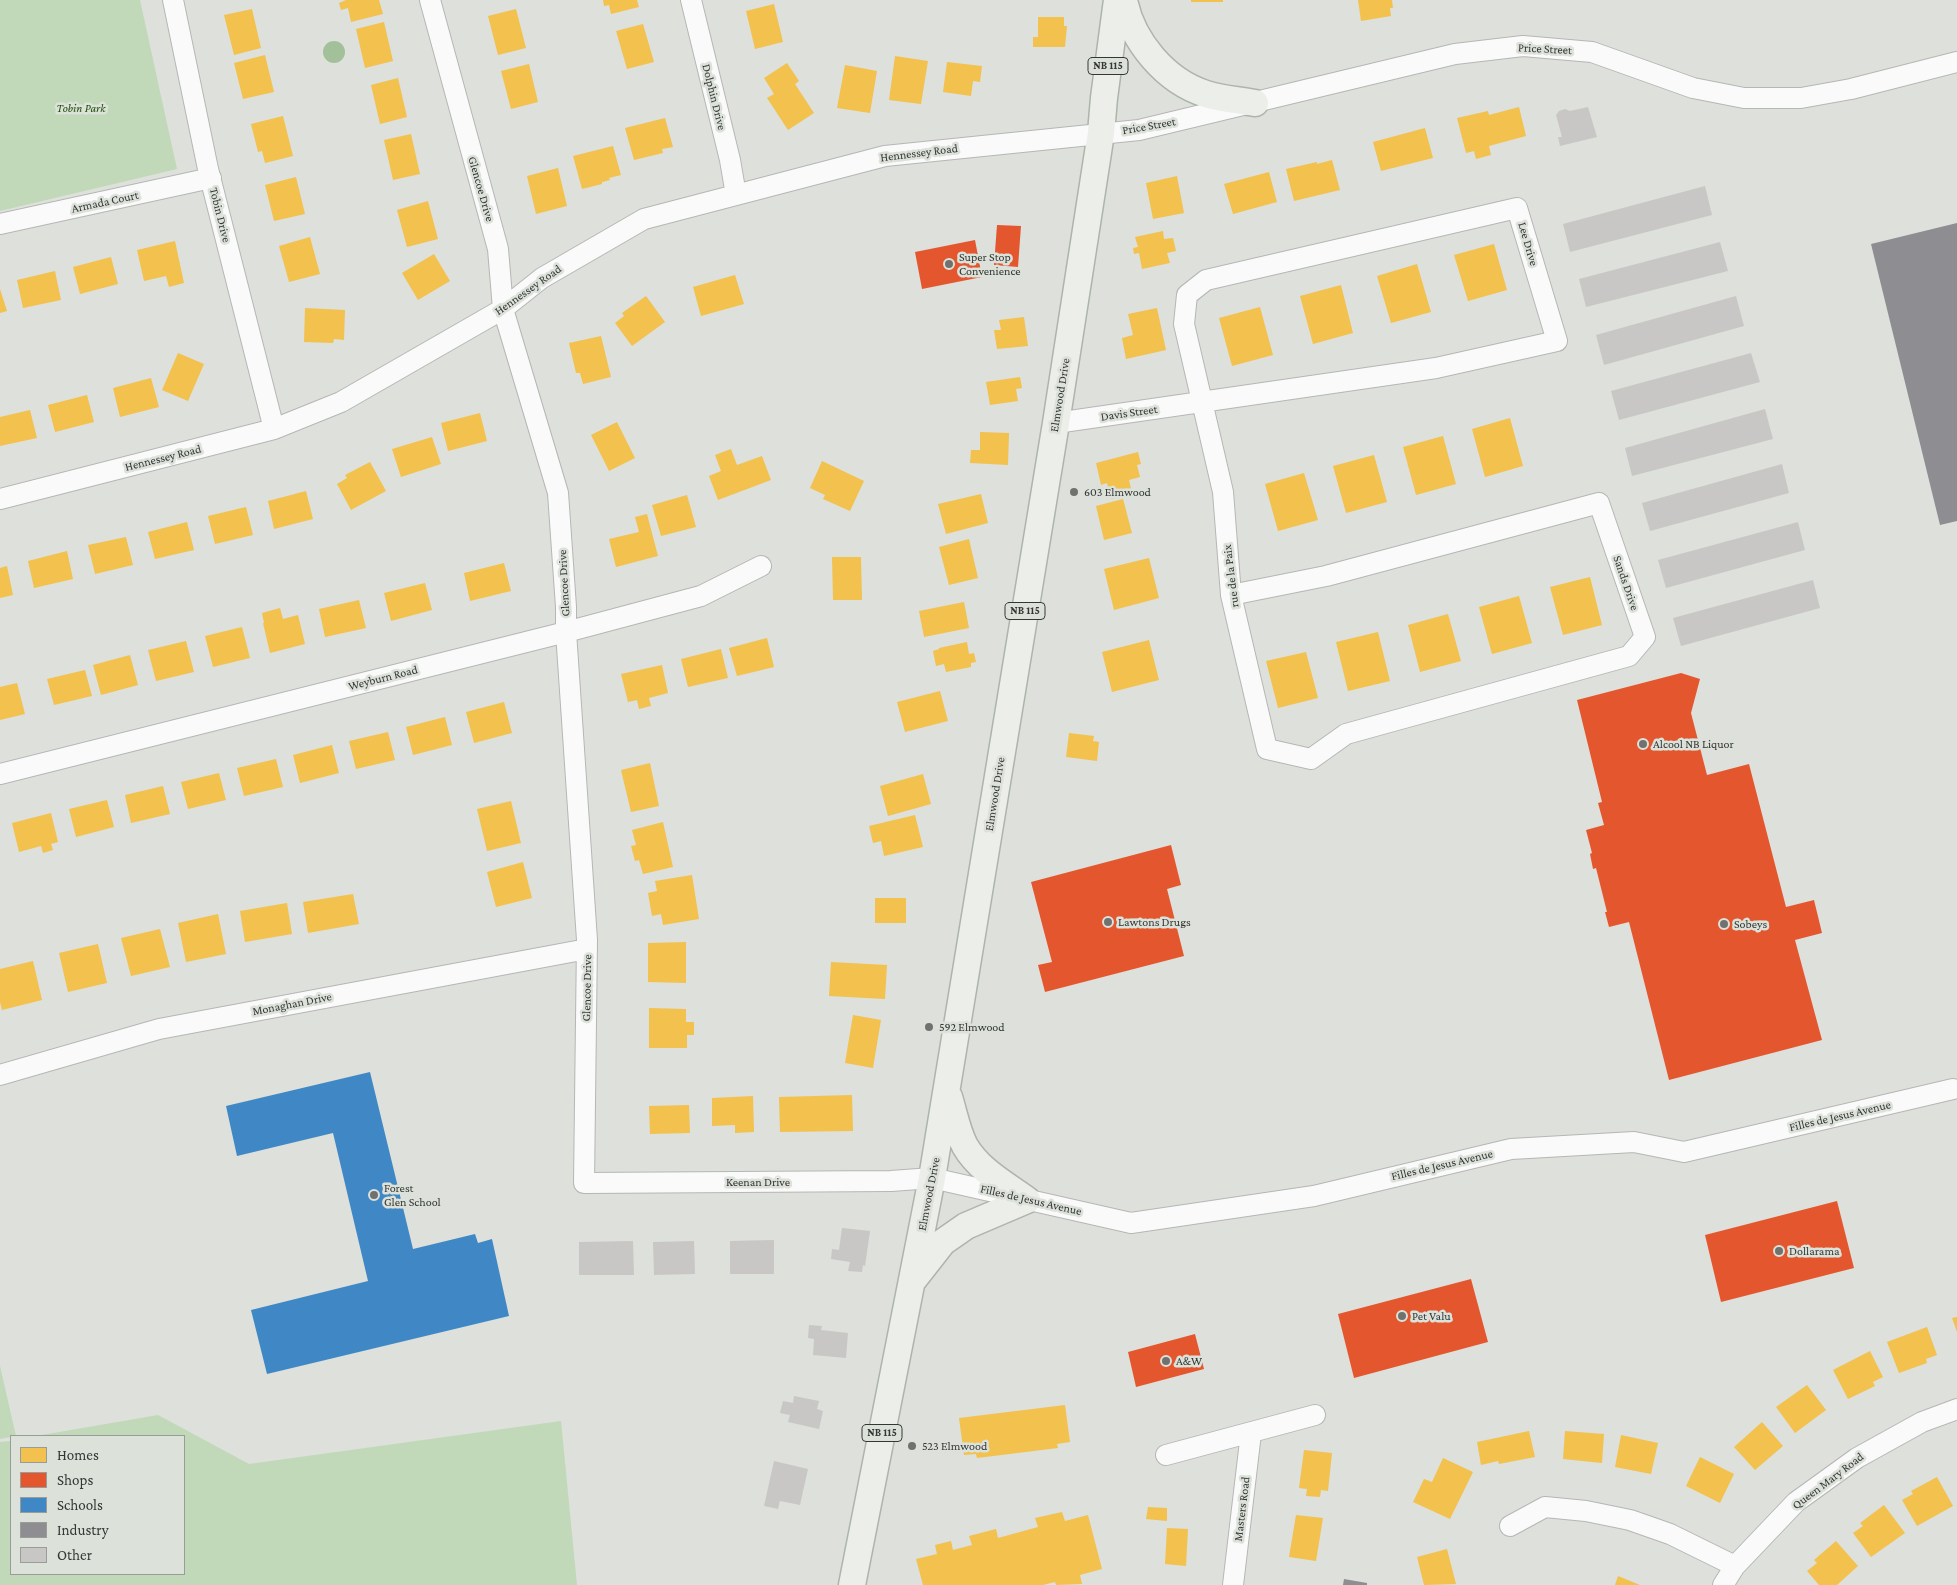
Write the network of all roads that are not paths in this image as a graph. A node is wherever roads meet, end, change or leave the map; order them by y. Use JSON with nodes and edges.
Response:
{"nodes":[{"id":1,"x":173,"y":0,"type":"edge"},
{"id":2,"x":430,"y":0,"type":"edge"},
{"id":3,"x":691,"y":0,"type":"edge"},
{"id":4,"x":1117,"y":0,"type":"edge"},
{"id":5,"x":1124,"y":0,"type":"edge"},
{"id":6,"x":1957,"y":62,"type":"edge"},
{"id":7,"x":1255,"y":103,"type":"junction"},
{"id":8,"x":1101,"y":133,"type":"junction"},
{"id":9,"x":211,"y":178,"type":"junction"},
{"id":10,"x":736,"y":195,"type":"junction"},
{"id":11,"x":0,"y":224,"type":"edge"},
{"id":12,"x":503,"y":309,"type":"junction"},
{"id":13,"x":1202,"y":403,"type":"junction"},
{"id":14,"x":1056,"y":423,"type":"junction"},
{"id":15,"x":274,"y":429,"type":"junction"},
{"id":16,"x":0,"y":499,"type":"edge"},
{"id":17,"x":761,"y":566,"type":"dead end"},
{"id":18,"x":1231,"y":595,"type":"junction"},
{"id":19,"x":566,"y":632,"type":"junction"},
{"id":20,"x":1267,"y":749,"type":"joint"},
{"id":21,"x":0,"y":774,"type":"edge"},
{"id":22,"x":587,"y":949,"type":"junction"},
{"id":23,"x":0,"y":1075,"type":"edge"},
{"id":24,"x":947,"y":1089,"type":"junction"},
{"id":25,"x":1953,"y":1090,"type":"dead end"},
{"id":26,"x":932,"y":1178,"type":"junction"},
{"id":27,"x":584,"y":1184,"type":"joint"},
{"id":28,"x":1027,"y":1200,"type":"junction"},
{"id":29,"x":912,"y":1281,"type":"junction"},
{"id":30,"x":1957,"y":1409,"type":"edge"},
{"id":31,"x":1314,"y":1414,"type":"dead end"},
{"id":32,"x":1251,"y":1433,"type":"junction"},
{"id":33,"x":1166,"y":1455,"type":"dead end"},
{"id":34,"x":1510,"y":1526,"type":"dead end"},
{"id":35,"x":1735,"y":1566,"type":"junction"},
{"id":36,"x":852,"y":1585,"type":"edge"},
{"id":37,"x":1233,"y":1585,"type":"edge"},
{"id":38,"x":1723,"y":1585,"type":"edge"}],
"edges":[{"from":1,"to":9,"type":"street","name":"Tobin Drive"},
{"from":2,"to":12,"type":"street","name":"Glencoe Drive"},
{"from":3,"to":10,"type":"street","name":"Dolphin Drive"},
{"from":4,"to":8,"type":"main road","name":"Elmwood Drive","number":"NB 115"},
{"from":5,"to":7,"type":"main road"},
{"from":6,"to":7,"type":"street","name":"Price Street"},
{"from":7,"to":8,"type":"street","name":"Price Street"},
{"from":8,"to":10,"type":"street","name":"Hennessey Road"},
{"from":8,"to":14,"type":"main road","name":"Elmwood Drive","number":"NB 115"},
{"from":9,"to":11,"type":"street","name":"Armada Court"},
{"from":9,"to":15,"type":"street","name":"Tobin Drive"},
{"from":10,"to":12,"type":"street","name":"Hennessey Road"},
{"from":12,"to":15,"type":"street","name":"Hennessey Road"},
{"from":12,"to":19,"type":"street","name":"Glencoe Drive"},
{"from":13,"to":13,"type":"street","name":"Lee Drive"},
{"from":13,"to":14,"type":"street","name":"Davis Street"},
{"from":13,"to":18,"type":"street","name":"rue de la Paix"},
{"from":14,"to":24,"type":"main road","name":"Elmwood Drive","number":"NB 115"},
{"from":15,"to":16,"type":"street","name":"Hennessey Road"},
{"from":17,"to":19,"type":"street","name":"Weyburn Road"},
{"from":18,"to":20,"type":"street","name":"rue de la Paix"},
{"from":18,"to":20,"type":"street","name":"Sands Drive"},
{"from":19,"to":21,"type":"street","name":"Weyburn Road"},
{"from":19,"to":22,"type":"street","name":"Glencoe Drive"},
{"from":22,"to":23,"type":"street","name":"Monaghan Drive"},
{"from":22,"to":27,"type":"street","name":"Glencoe Drive"},
{"from":24,"to":26,"type":"main road","name":"Elmwood Drive","number":"NB 115"},
{"from":24,"to":28,"type":"main road"},
{"from":25,"to":28,"type":"street","name":"Filles de Jesus Avenue"},
{"from":26,"to":27,"type":"street","name":"Keenan Drive"},
{"from":26,"to":28,"type":"street","name":"Filles de Jesus Avenue"},
{"from":26,"to":29,"type":"main road","name":"Elmwood Drive","number":"NB 115"},
{"from":28,"to":29,"type":"main road"},
{"from":29,"to":36,"type":"main road","name":"Elmwood Drive","number":"NB 115"},
{"from":30,"to":35,"type":"street","name":"Queen Mary Road"},
{"from":31,"to":32,"type":"street"},
{"from":32,"to":33,"type":"street"},
{"from":32,"to":37,"type":"street","name":"Masters Road"},
{"from":34,"to":35,"type":"street"},
{"from":35,"to":38,"type":"street","name":"Queen Mary Road"}]}
